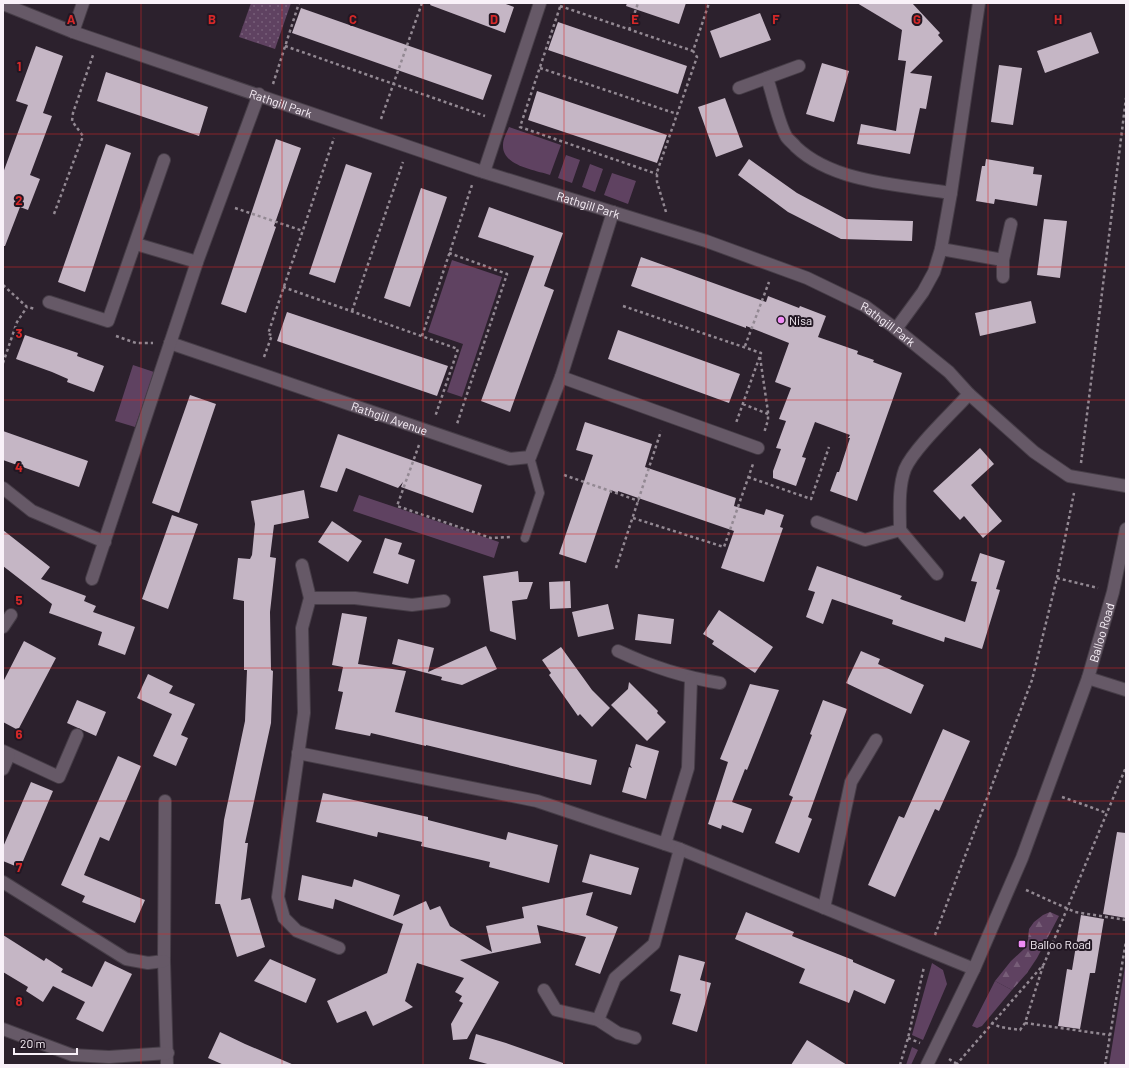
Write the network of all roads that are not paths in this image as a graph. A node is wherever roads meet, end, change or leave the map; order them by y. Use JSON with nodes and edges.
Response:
{"nodes":[{"id":1,"x":83,"y":3,"type":"edge"},
{"id":2,"x":540,"y":3,"type":"edge"},
{"id":3,"x":980,"y":3,"type":"edge"},
{"id":4,"x":3,"y":4,"type":"edge"},
{"id":5,"x":73,"y":32,"type":"junction"},
{"id":6,"x":799,"y":66,"type":"dead end"},
{"id":7,"x":767,"y":78,"type":"junction"},
{"id":8,"x":739,"y":88,"type":"dead end"},
{"id":9,"x":264,"y":96,"type":"junction"},
{"id":10,"x":164,"y":160,"type":"dead end"},
{"id":11,"x":481,"y":171,"type":"junction"},
{"id":12,"x":951,"y":193,"type":"junction"},
{"id":13,"x":613,"y":212,"type":"junction"},
{"id":14,"x":1011,"y":224,"type":"dead end"},
{"id":15,"x":136,"y":244,"type":"junction"},
{"id":16,"x":941,"y":250,"type":"junction"},
{"id":17,"x":1003,"y":260,"type":"junction"},
{"id":18,"x":197,"y":262,"type":"junction"},
{"id":19,"x":1003,"y":277,"type":"dead end"},
{"id":20,"x":49,"y":302,"type":"road end"},
{"id":21,"x":896,"y":329,"type":"junction"},
{"id":22,"x":170,"y":343,"type":"junction"},
{"id":23,"x":561,"y":377,"type":"junction"},
{"id":24,"x":969,"y":394,"type":"junction"},
{"id":25,"x":758,"y":448,"type":"road end"},
{"id":26,"x":530,"y":456,"type":"junction"},
{"id":27,"x":1126,"y":486,"type":"edge"},
{"id":28,"x":3,"y":488,"type":"edge"},
{"id":29,"x":817,"y":522,"type":"dead end"},
{"id":30,"x":1126,"y":528,"type":"edge"},
{"id":31,"x":900,"y":530,"type":"junction"},
{"id":32,"x":525,"y":537,"type":"road end"},
{"id":33,"x":104,"y":542,"type":"junction"},
{"id":34,"x":302,"y":565,"type":"dead end"},
{"id":35,"x":937,"y":574,"type":"dead end"},
{"id":36,"x":92,"y":579,"type":"dead end"},
{"id":37,"x":310,"y":598,"type":"junction"},
{"id":38,"x":444,"y":601,"type":"dead end"},
{"id":39,"x":11,"y":615,"type":"dead end"},
{"id":40,"x":3,"y":627,"type":"edge"},
{"id":41,"x":618,"y":651,"type":"dead end"},
{"id":42,"x":1088,"y":678,"type":"junction"},
{"id":43,"x":691,"y":679,"type":"junction"},
{"id":44,"x":720,"y":683,"type":"dead end"},
{"id":45,"x":1126,"y":690,"type":"edge"},
{"id":46,"x":77,"y":735,"type":"dead end"},
{"id":47,"x":876,"y":740,"type":"dead end"},
{"id":48,"x":6,"y":753,"type":"edge"},
{"id":49,"x":298,"y":754,"type":"junction"},
{"id":50,"x":3,"y":769,"type":"edge"},
{"id":51,"x":165,"y":801,"type":"dead end"},
{"id":52,"x":665,"y":844,"type":"junction"},
{"id":53,"x":680,"y":849,"type":"junction"},
{"id":54,"x":3,"y":882,"type":"edge"},
{"id":55,"x":824,"y":908,"type":"junction"},
{"id":56,"x":339,"y":948,"type":"dead end"},
{"id":57,"x":164,"y":961,"type":"junction"},
{"id":58,"x":974,"y":969,"type":"junction"},
{"id":59,"x":544,"y":990,"type":"dead end"},
{"id":60,"x":598,"y":1020,"type":"junction"},
{"id":61,"x":3,"y":1029,"type":"edge"},
{"id":62,"x":635,"y":1038,"type":"dead end"},
{"id":63,"x":168,"y":1053,"type":"junction"},
{"id":64,"x":167,"y":1065,"type":"edge"},
{"id":65,"x":927,"y":1065,"type":"edge"}],
"edges":[{"from":1,"to":5,"type":"street"},
{"from":2,"to":11,"type":"street"},
{"from":3,"to":12,"type":"street"},
{"from":4,"to":5,"type":"street","name":"Rathgill Park"},
{"from":5,"to":9,"type":"street","name":"Rathgill Park"},
{"from":6,"to":7,"type":"street"},
{"from":7,"to":8,"type":"street"},
{"from":7,"to":12,"type":"street"},
{"from":9,"to":11,"type":"street","name":"Rathgill Park"},
{"from":9,"to":18,"type":"street"},
{"from":10,"to":15,"type":"street"},
{"from":11,"to":13,"type":"street","name":"Rathgill Park"},
{"from":12,"to":16,"type":"street"},
{"from":13,"to":21,"type":"street","name":"Rathgill Park"},
{"from":13,"to":23,"type":"street"},
{"from":14,"to":17,"type":"street"},
{"from":15,"to":18,"type":"street"},
{"from":15,"to":20,"type":"street"},
{"from":16,"to":17,"type":"street"},
{"from":16,"to":21,"type":"street"},
{"from":17,"to":19,"type":"street"},
{"from":18,"to":22,"type":"street"},
{"from":21,"to":24,"type":"street","name":"Rathgill Park"},
{"from":22,"to":26,"type":"street","name":"Rathgill Avenue"},
{"from":22,"to":33,"type":"street"},
{"from":23,"to":25,"type":"street"},
{"from":23,"to":26,"type":"street"},
{"from":24,"to":27,"type":"street","name":"Rathgill Park"},
{"from":24,"to":31,"type":"street"},
{"from":26,"to":32,"type":"lane"},
{"from":28,"to":33,"type":"street"},
{"from":29,"to":31,"type":"street"},
{"from":30,"to":42,"type":"street","name":"Balloo Road"},
{"from":31,"to":35,"type":"street"},
{"from":33,"to":36,"type":"street"},
{"from":34,"to":37,"type":"street"},
{"from":37,"to":38,"type":"street"},
{"from":37,"to":49,"type":"street"},
{"from":39,"to":40,"type":"street"},
{"from":41,"to":43,"type":"street"},
{"from":42,"to":45,"type":"street"},
{"from":42,"to":58,"type":"street","name":"Balloo Road"},
{"from":43,"to":44,"type":"street"},
{"from":43,"to":52,"type":"street"},
{"from":46,"to":48,"type":"street"},
{"from":47,"to":55,"type":"street"},
{"from":48,"to":50,"type":"street"},
{"from":49,"to":52,"type":"street"},
{"from":49,"to":56,"type":"street"},
{"from":51,"to":57,"type":"street"},
{"from":52,"to":53,"type":"street"},
{"from":53,"to":55,"type":"street"},
{"from":53,"to":60,"type":"street"},
{"from":54,"to":57,"type":"street"},
{"from":55,"to":58,"type":"street"},
{"from":57,"to":63,"type":"street"},
{"from":58,"to":65,"type":"street","name":"Balloo Road"},
{"from":59,"to":60,"type":"street"},
{"from":60,"to":62,"type":"street"},
{"from":61,"to":63,"type":"street"},
{"from":63,"to":64,"type":"street"}]}
